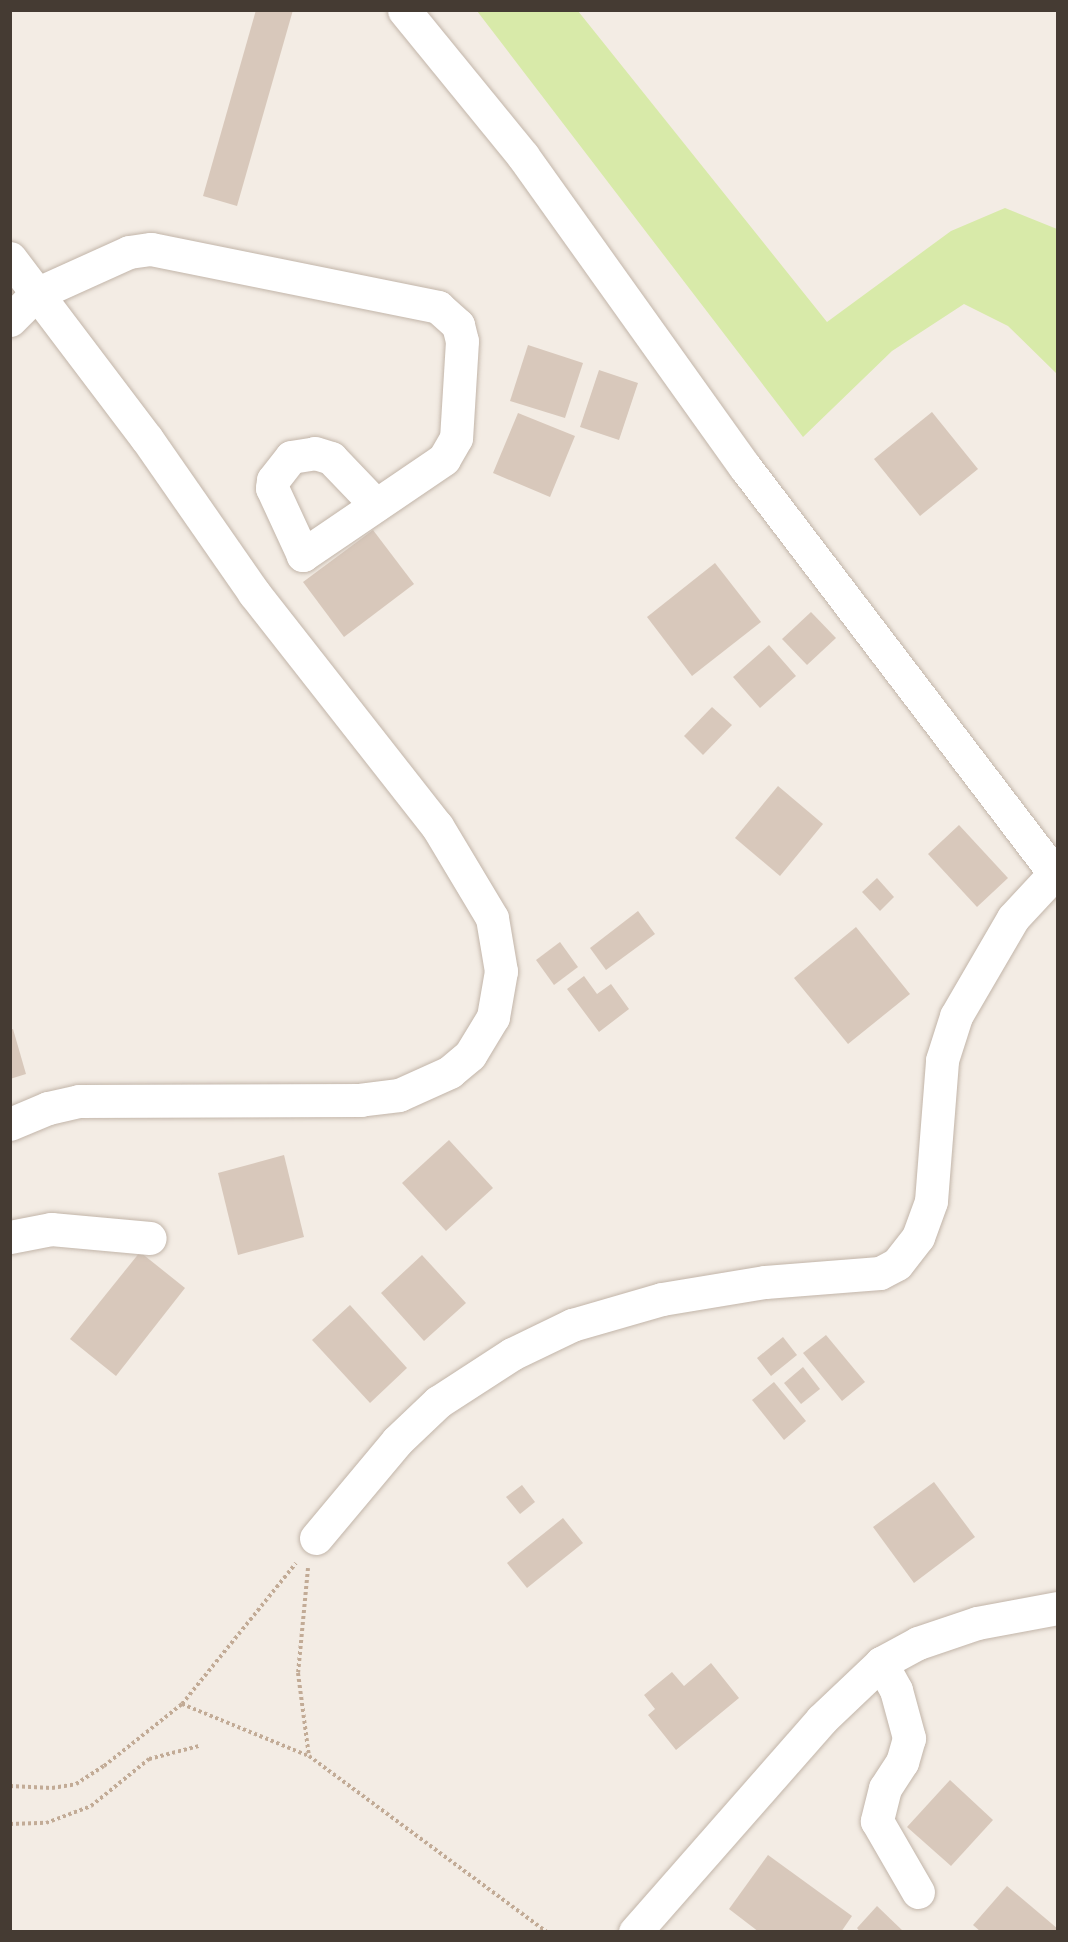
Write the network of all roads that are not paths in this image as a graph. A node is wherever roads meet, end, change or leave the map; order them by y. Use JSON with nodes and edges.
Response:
{"nodes":[{"id":1,"x":404,"y":10,"type":"edge"},
{"id":2,"x":10,"y":258,"type":"edge"},
{"id":3,"x":36,"y":294,"type":"junction"},
{"id":4,"x":10,"y":320,"type":"edge"},
{"id":5,"x":376,"y":505,"type":"dead end"},
{"id":6,"x":1056,"y":876,"type":"edge"},
{"id":7,"x":10,"y":1124,"type":"edge"},
{"id":8,"x":10,"y":1237,"type":"edge"},
{"id":9,"x":150,"y":1238,"type":"dead end"},
{"id":10,"x":316,"y":1538,"type":"road end"},
{"id":11,"x":1058,"y":1608,"type":"edge"},
{"id":12,"x":881,"y":1663,"type":"junction"},
{"id":13,"x":918,"y":1892,"type":"dead end"},
{"id":14,"x":635,"y":1932,"type":"edge"}],
"edges":[{"from":1,"to":6,"type":"street"},
{"from":2,"to":3,"type":"street"},
{"from":3,"to":4,"type":"street"},
{"from":3,"to":5,"type":"street"},
{"from":3,"to":7,"type":"street"},
{"from":6,"to":10,"type":"street"},
{"from":8,"to":9,"type":"street"},
{"from":11,"to":12,"type":"street"},
{"from":12,"to":13,"type":"street"},
{"from":12,"to":14,"type":"street"}]}
